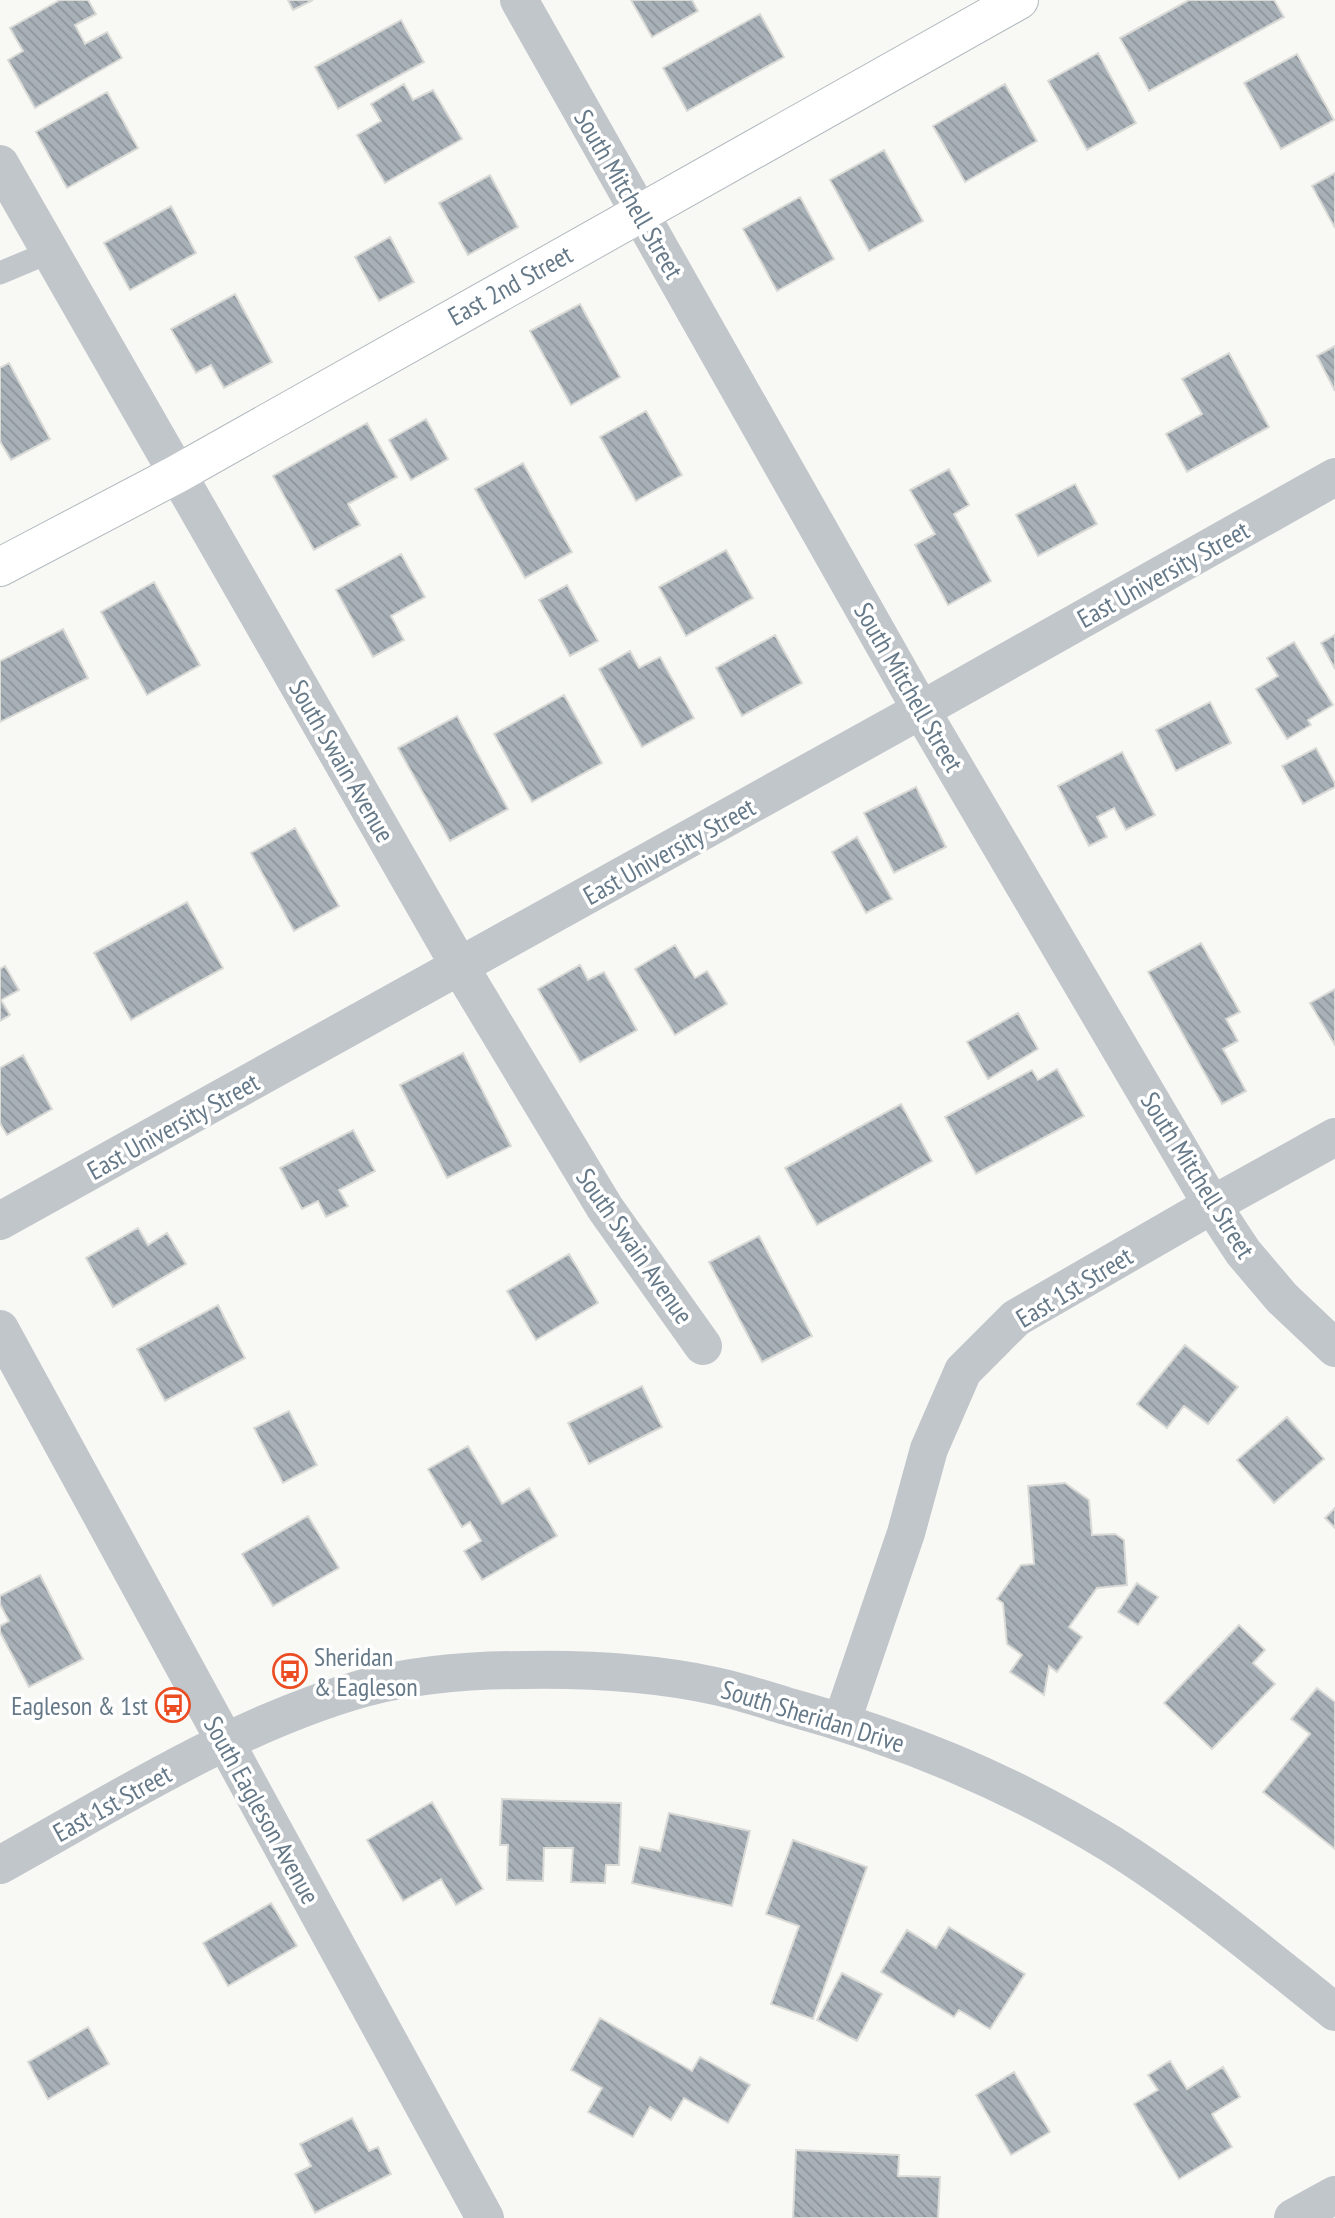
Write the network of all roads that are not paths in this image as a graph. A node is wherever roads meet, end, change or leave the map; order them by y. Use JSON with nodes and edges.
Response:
{"nodes":[{"id":1,"x":519,"y":0,"type":"edge"},
{"id":2,"x":1019,"y":0,"type":"edge"},
{"id":3,"x":0,"y":164,"type":"edge"},
{"id":4,"x":639,"y":212,"type":"junction"},
{"id":5,"x":50,"y":252,"type":"junction"},
{"id":6,"x":0,"y":273,"type":"edge"},
{"id":7,"x":177,"y":474,"type":"junction"},
{"id":8,"x":1335,"y":477,"type":"edge"},
{"id":9,"x":0,"y":568,"type":"edge"},
{"id":10,"x":921,"y":710,"type":"junction"},
{"id":11,"x":460,"y":967,"type":"junction"},
{"id":12,"x":1335,"y":1137,"type":"edge"},
{"id":13,"x":1212,"y":1205,"type":"junction"},
{"id":14,"x":0,"y":1221,"type":"edge"},
{"id":15,"x":0,"y":1329,"type":"edge"},
{"id":16,"x":703,"y":1346,"type":"dead end"},
{"id":17,"x":1335,"y":1348,"type":"edge"},
{"id":18,"x":842,"y":1721,"type":"junction"},
{"id":19,"x":225,"y":1741,"type":"junction"},
{"id":20,"x":0,"y":1865,"type":"edge"},
{"id":21,"x":1335,"y":2012,"type":"edge"},
{"id":22,"x":1335,"y":2195,"type":"edge"},
{"id":23,"x":485,"y":2218,"type":"edge"},
{"id":24,"x":1293,"y":2218,"type":"edge"}],
"edges":[{"from":1,"to":4,"type":"street","name":"South Mitchell Street"},
{"from":2,"to":4,"type":"street","name":"East 2nd Street"},
{"from":3,"to":5,"type":"street","name":"South Swain Avenue"},
{"from":4,"to":7,"type":"street","name":"East 2nd Street"},
{"from":4,"to":10,"type":"street","name":"South Mitchell Street"},
{"from":5,"to":6,"type":"lane"},
{"from":5,"to":7,"type":"street","name":"South Swain Avenue"},
{"from":7,"to":9,"type":"street","name":"East 2nd Street"},
{"from":7,"to":11,"type":"street","name":"South Swain Avenue"},
{"from":8,"to":10,"type":"street","name":"East University Street"},
{"from":10,"to":11,"type":"street","name":"East University Street"},
{"from":10,"to":13,"type":"street","name":"South Mitchell Street"},
{"from":11,"to":14,"type":"street","name":"East University Street"},
{"from":11,"to":16,"type":"street","name":"South Swain Avenue"},
{"from":12,"to":13,"type":"street","name":"East 1st Street"},
{"from":13,"to":17,"type":"street","name":"South Mitchell Street"},
{"from":13,"to":18,"type":"street","name":"East 1st Street"},
{"from":15,"to":19,"type":"street","name":"South Eagleson Avenue"},
{"from":18,"to":19,"type":"street","name":"South Sheridan Drive"},
{"from":18,"to":21,"type":"street","name":"South Sheridan Drive"},
{"from":19,"to":20,"type":"street","name":"East 1st Street"},
{"from":19,"to":23,"type":"street","name":"South Eagleson Avenue"},
{"from":22,"to":24,"type":"street"}]}
